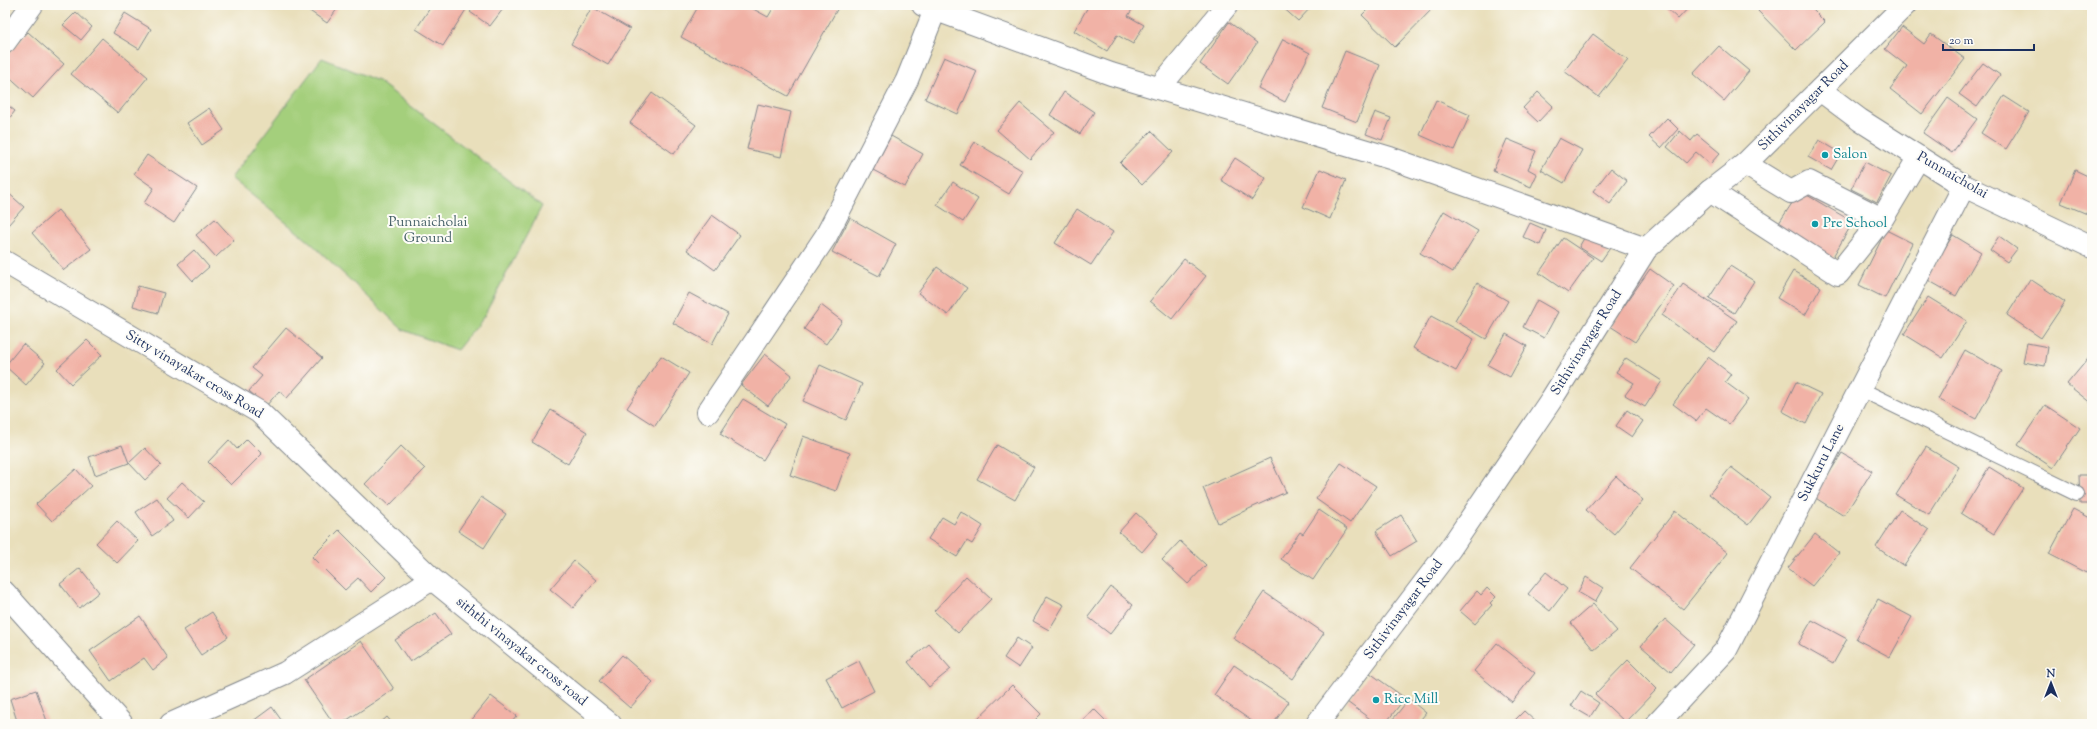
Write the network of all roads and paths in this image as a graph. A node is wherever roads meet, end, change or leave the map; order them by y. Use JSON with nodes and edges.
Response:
{"nodes":[{"id":1,"x":32,"y":5,"type":"edge"},
{"id":2,"x":1227,"y":5,"type":"edge"},
{"id":3,"x":1905,"y":5,"type":"edge"},
{"id":4,"x":929,"y":7,"type":"edge"},
{"id":5,"x":5,"y":42,"type":"edge"},
{"id":6,"x":1159,"y":88,"type":"junction"},
{"id":7,"x":1820,"y":90,"type":"junction"},
{"id":8,"x":1919,"y":157,"type":"junction"},
{"id":9,"x":1745,"y":164,"type":"junction"},
{"id":10,"x":1964,"y":186,"type":"junction"},
{"id":11,"x":1710,"y":191,"type":"junction"},
{"id":12,"x":1882,"y":219,"type":"junction"},
{"id":13,"x":2092,"y":247,"type":"edge"},
{"id":14,"x":1646,"y":249,"type":"junction"},
{"id":15,"x":5,"y":262,"type":"edge"},
{"id":16,"x":1860,"y":389,"type":"junction"},
{"id":17,"x":708,"y":412,"type":"dead end"},
{"id":18,"x":2077,"y":494,"type":"dead end"},
{"id":19,"x":432,"y":579,"type":"junction"},
{"id":20,"x":5,"y":593,"type":"edge"},
{"id":21,"x":122,"y":724,"type":"edge"},
{"id":22,"x":171,"y":724,"type":"edge"},
{"id":23,"x":610,"y":724,"type":"edge"},
{"id":24,"x":1317,"y":724,"type":"edge"},
{"id":25,"x":1657,"y":724,"type":"edge"}],
"edges":[{"from":1,"to":5,"type":"street"},
{"from":2,"to":6,"type":"street"},
{"from":3,"to":7,"type":"street","name":"Sithivinayagar Road"},
{"from":4,"to":6,"type":"street"},
{"from":4,"to":17,"type":"street"},
{"from":6,"to":14,"type":"street"},
{"from":7,"to":8,"type":"street","name":"Punnaicholai"},
{"from":7,"to":9,"type":"street","name":"Sithivinayagar Road"},
{"from":8,"to":10,"type":"street","name":"Punnaicholai"},
{"from":8,"to":12,"type":"street"},
{"from":9,"to":11,"type":"street","name":"Sithivinayagar Road"},
{"from":9,"to":12,"type":"street"},
{"from":10,"to":13,"type":"street","name":"Punnaicholai"},
{"from":10,"to":16,"type":"street","name":"Sukkuru Lane"},
{"from":11,"to":12,"type":"street"},
{"from":11,"to":14,"type":"street","name":"Sithivinayagar Road"},
{"from":14,"to":24,"type":"street","name":"Sithivinayagar Road"},
{"from":15,"to":19,"type":"street","name":"Sitty vinayakar cross Road"},
{"from":16,"to":18,"type":"lane"},
{"from":16,"to":25,"type":"street","name":"Sukkuru Lane"},
{"from":19,"to":22,"type":"street"},
{"from":19,"to":23,"type":"street","name":"siththi vinayakar cross road"},
{"from":20,"to":21,"type":"street"}]}
